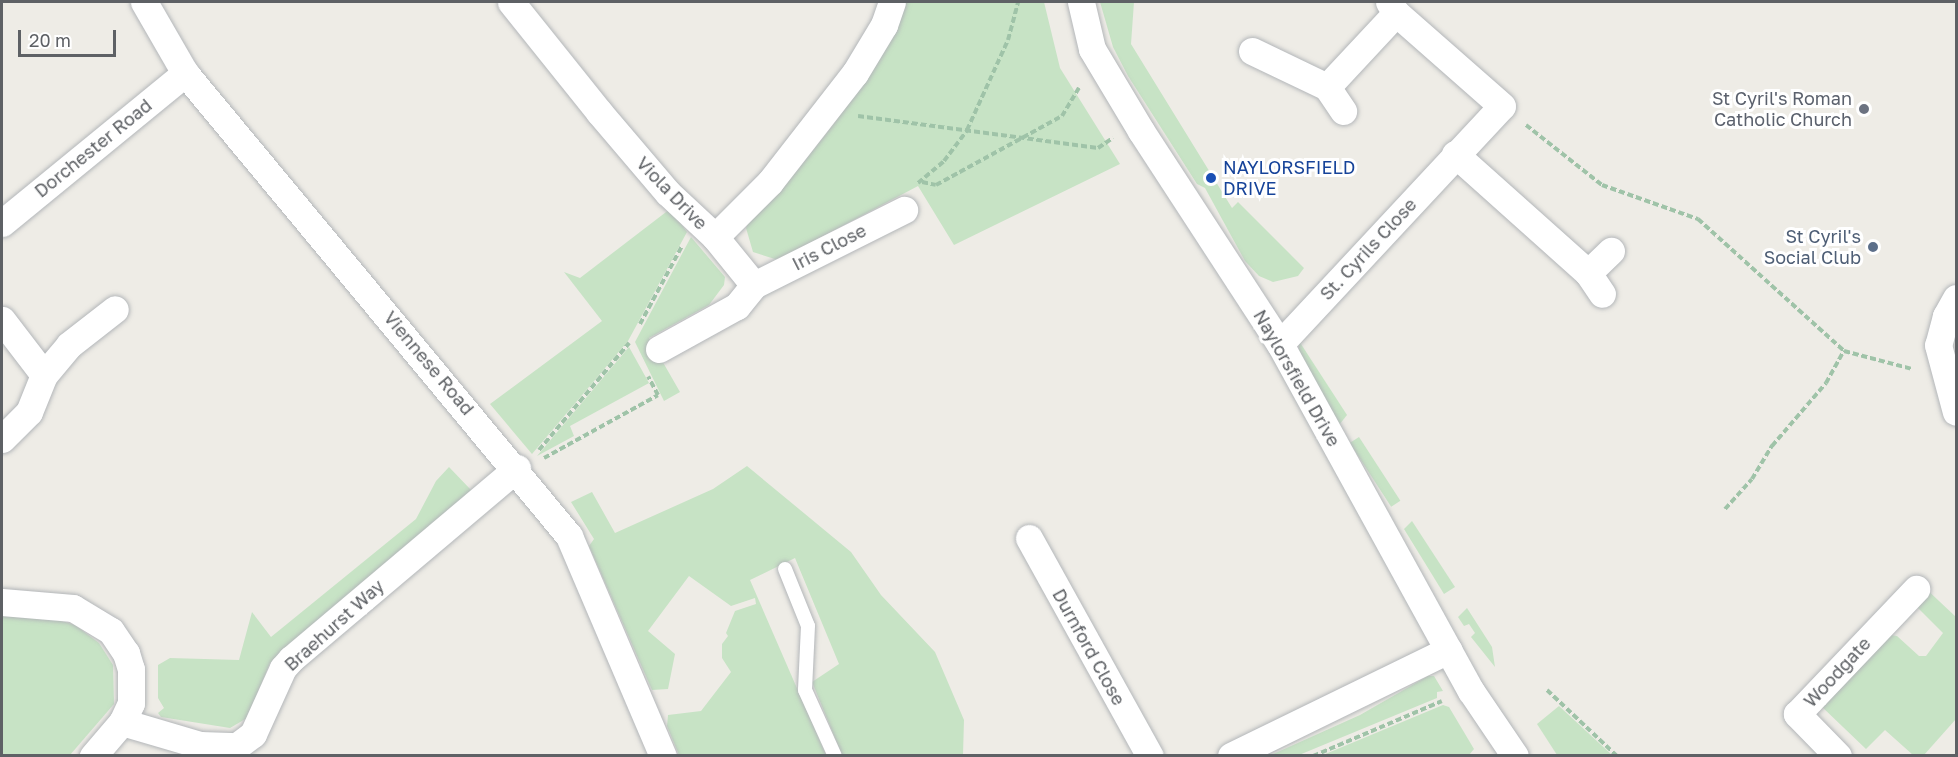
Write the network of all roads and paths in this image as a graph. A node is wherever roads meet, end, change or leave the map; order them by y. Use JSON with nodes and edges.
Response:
{"nodes":[{"id":1,"x":144,"y":2,"type":"edge"},
{"id":2,"x":511,"y":2,"type":"edge"},
{"id":3,"x":892,"y":2,"type":"edge"},
{"id":4,"x":1018,"y":2,"type":"edge"},
{"id":5,"x":1081,"y":2,"type":"edge"},
{"id":6,"x":1392,"y":7,"type":"edge"},
{"id":7,"x":1252,"y":51,"type":"dead end"},
{"id":8,"x":185,"y":73,"type":"junction"},
{"id":9,"x":1107,"y":73,"type":"junction"},
{"id":10,"x":1327,"y":87,"type":"junction"},
{"id":11,"x":832,"y":103,"type":"junction"},
{"id":12,"x":1502,"y":106,"type":"junction"},
{"id":13,"x":1343,"y":111,"type":"dead end"},
{"id":14,"x":1136,"y":123,"type":"junction"},
{"id":15,"x":967,"y":130,"type":"junction"},
{"id":16,"x":1023,"y":138,"type":"junction"},
{"id":17,"x":1455,"y":154,"type":"junction"},
{"id":18,"x":922,"y":181,"type":"junction"},
{"id":19,"x":904,"y":210,"type":"joint"},
{"id":20,"x":2,"y":223,"type":"edge"},
{"id":21,"x":708,"y":230,"type":"junction"},
{"id":22,"x":1611,"y":251,"type":"dead end"},
{"id":23,"x":753,"y":285,"type":"junction"},
{"id":24,"x":1956,"y":298,"type":"edge"},
{"id":25,"x":115,"y":309,"type":"dead end"},
{"id":26,"x":2,"y":320,"type":"edge"},
{"id":27,"x":629,"y":342,"type":"junction"},
{"id":28,"x":1280,"y":344,"type":"junction"},
{"id":29,"x":647,"y":351,"type":"joint"},
{"id":30,"x":1844,"y":351,"type":"junction"},
{"id":31,"x":647,"y":374,"type":"dead end"},
{"id":32,"x":44,"y":375,"type":"junction"},
{"id":33,"x":1945,"y":378,"type":"junction"},
{"id":34,"x":1956,"y":412,"type":"edge"},
{"id":35,"x":2,"y":440,"type":"edge"},
{"id":36,"x":523,"y":464,"type":"junction"},
{"id":37,"x":1725,"y":509,"type":"dead end"},
{"id":38,"x":1029,"y":538,"type":"dead end"},
{"id":39,"x":785,"y":569,"type":"dead end"},
{"id":40,"x":1916,"y":589,"type":"dead end"},
{"id":41,"x":2,"y":602,"type":"edge"},
{"id":42,"x":1448,"y":650,"type":"junction"},
{"id":43,"x":1547,"y":690,"type":"dead end"},
{"id":44,"x":1471,"y":691,"type":"junction"},
{"id":45,"x":122,"y":722,"type":"junction"},
{"id":46,"x":225,"y":752,"type":"edge"},
{"id":47,"x":93,"y":756,"type":"edge"},
{"id":48,"x":663,"y":756,"type":"edge"},
{"id":49,"x":834,"y":756,"type":"edge"},
{"id":50,"x":1150,"y":756,"type":"edge"},
{"id":51,"x":1231,"y":756,"type":"edge"},
{"id":52,"x":1313,"y":756,"type":"edge"},
{"id":53,"x":1515,"y":756,"type":"edge"},
{"id":54,"x":1617,"y":756,"type":"edge"},
{"id":55,"x":1838,"y":756,"type":"edge"}],
"edges":[{"from":1,"to":8,"type":"street","name":"Viennese Road"},
{"from":2,"to":21,"type":"street","name":"Viola Drive"},
{"from":3,"to":11,"type":"street","name":"Viola Drive"},
{"from":4,"to":15,"type":"path"},
{"from":5,"to":9,"type":"street","name":"Naylorsfield Drive"},
{"from":6,"to":10,"type":"street"},
{"from":6,"to":12,"type":"street"},
{"from":7,"to":10,"type":"street"},
{"from":8,"to":20,"type":"street","name":"Dorchester Road"},
{"from":8,"to":36,"type":"street","name":"Viennese Road"},
{"from":9,"to":14,"type":"street","name":"Naylorsfield Drive"},
{"from":9,"to":16,"type":"path"},
{"from":10,"to":13,"type":"street"},
{"from":11,"to":15,"type":"path"},
{"from":11,"to":21,"type":"street","name":"Viola Drive"},
{"from":12,"to":17,"type":"street","name":"St. Cyrils Close"},
{"from":12,"to":30,"type":"path"},
{"from":14,"to":16,"type":"path"},
{"from":14,"to":28,"type":"street","name":"Naylorsfield Drive"},
{"from":15,"to":16,"type":"path"},
{"from":15,"to":18,"type":"path"},
{"from":16,"to":18,"type":"path"},
{"from":17,"to":22,"type":"street"},
{"from":17,"to":28,"type":"street","name":"St. Cyrils Close"},
{"from":18,"to":19,"type":"path"},
{"from":19,"to":23,"type":"street","name":"Iris Close"},
{"from":21,"to":23,"type":"street"},
{"from":21,"to":27,"type":"path"},
{"from":23,"to":29,"type":"street","name":"Iris Close"},
{"from":24,"to":33,"type":"street"},
{"from":25,"to":32,"type":"street"},
{"from":26,"to":32,"type":"street"},
{"from":27,"to":29,"type":"path"},
{"from":27,"to":36,"type":"path"},
{"from":28,"to":42,"type":"street","name":"Naylorsfield Drive"},
{"from":30,"to":33,"type":"path"},
{"from":30,"to":37,"type":"path"},
{"from":31,"to":36,"type":"path"},
{"from":32,"to":35,"type":"street"},
{"from":33,"to":34,"type":"street"},
{"from":36,"to":46,"type":"street","name":"Braehurst Way"},
{"from":36,"to":48,"type":"street","name":"Viennese Road"},
{"from":38,"to":50,"type":"street","name":"Durnford Close"},
{"from":39,"to":49,"type":"lane"},
{"from":40,"to":55,"type":"street","name":"Woodgate"},
{"from":41,"to":45,"type":"street"},
{"from":42,"to":44,"type":"street","name":"Naylorsfield Drive"},
{"from":42,"to":51,"type":"street"},
{"from":43,"to":54,"type":"path"},
{"from":44,"to":52,"type":"path"},
{"from":44,"to":53,"type":"street","name":"Naylorsfield Drive"},
{"from":45,"to":46,"type":"street","name":"Braehurst Way"},
{"from":45,"to":47,"type":"street"}]}
